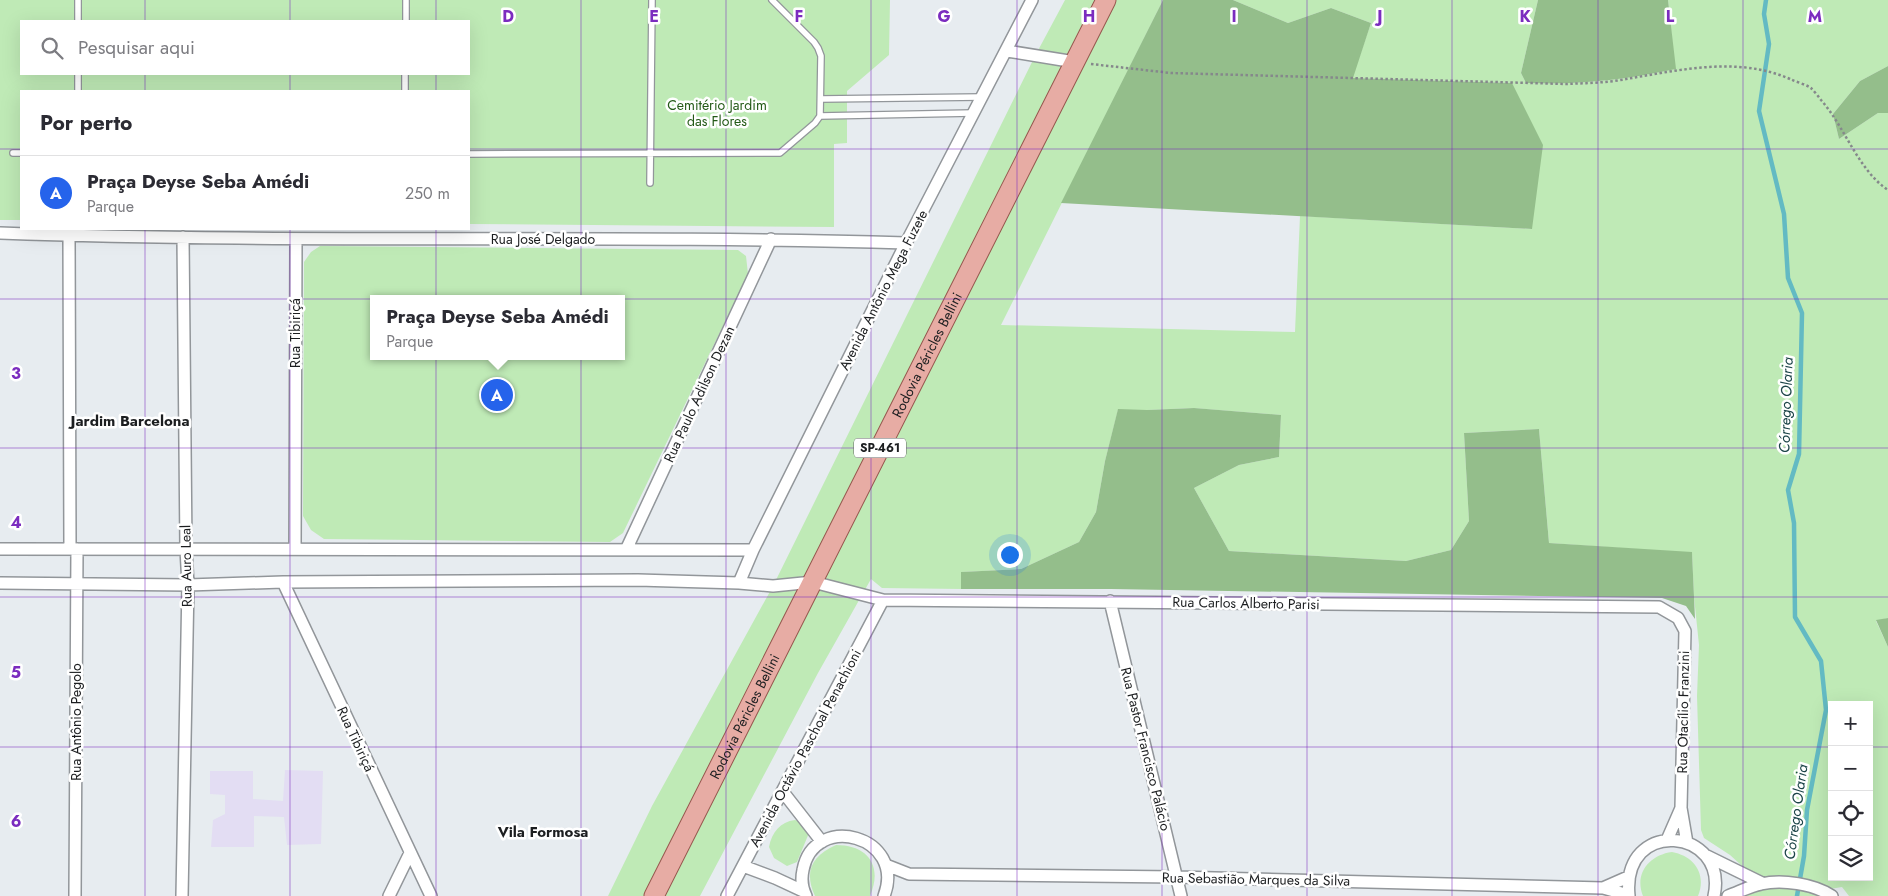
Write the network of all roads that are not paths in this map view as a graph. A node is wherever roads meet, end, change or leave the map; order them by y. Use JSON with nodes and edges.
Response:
{"nodes":[{"id":1,"x":78,"y":0,"type":"edge"},
{"id":2,"x":406,"y":0,"type":"edge"},
{"id":3,"x":652,"y":0,"type":"edge"},
{"id":4,"x":772,"y":0,"type":"edge"},
{"id":5,"x":1032,"y":0,"type":"edge"},
{"id":6,"x":1106,"y":0,"type":"edge"},
{"id":7,"x":78,"y":20,"type":"edge"},
{"id":8,"x":406,"y":20,"type":"edge"},
{"id":9,"x":1007,"y":51,"type":"junction"},
{"id":10,"x":1074,"y":62,"type":"junction"},
{"id":11,"x":78,"y":75,"type":"edge"},
{"id":12,"x":405,"y":75,"type":"edge"},
{"id":13,"x":78,"y":90,"type":"edge"},
{"id":14,"x":405,"y":90,"type":"edge"},
{"id":15,"x":981,"y":97,"type":"junction"},
{"id":16,"x":820,"y":99,"type":"junction"},
{"id":17,"x":972,"y":113,"type":"junction"},
{"id":18,"x":820,"y":116,"type":"junction"},
{"id":19,"x":14,"y":153,"type":"dead end"},
{"id":20,"x":20,"y":153,"type":"edge"},
{"id":21,"x":470,"y":154,"type":"edge"},
{"id":22,"x":651,"y":155,"type":"junction"},
{"id":23,"x":650,"y":183,"type":"dead end"},
{"id":24,"x":0,"y":233,"type":"edge"},
{"id":25,"x":69,"y":235,"type":"junction"},
{"id":26,"x":183,"y":237,"type":"junction"},
{"id":27,"x":296,"y":239,"type":"junction"},
{"id":28,"x":771,"y":239,"type":"junction"},
{"id":29,"x":906,"y":243,"type":"junction"},
{"id":30,"x":0,"y":548,"type":"edge"},
{"id":31,"x":73,"y":548,"type":"junction"},
{"id":32,"x":295,"y":548,"type":"junction"},
{"id":33,"x":186,"y":549,"type":"junction"},
{"id":34,"x":626,"y":550,"type":"junction"},
{"id":35,"x":753,"y":550,"type":"junction"},
{"id":36,"x":283,"y":582,"type":"junction"},
{"id":37,"x":813,"y":582,"type":"junction"},
{"id":38,"x":0,"y":583,"type":"edge"},
{"id":39,"x":739,"y":583,"type":"junction"},
{"id":40,"x":76,"y":584,"type":"junction"},
{"id":41,"x":188,"y":585,"type":"junction"},
{"id":42,"x":883,"y":600,"type":"junction"},
{"id":43,"x":1110,"y":601,"type":"junction"},
{"id":44,"x":1678,"y":618,"type":"joint"},
{"id":45,"x":783,"y":792,"type":"junction"},
{"id":46,"x":1680,"y":808,"type":"junction"},
{"id":47,"x":1667,"y":840,"type":"junction"},
{"id":48,"x":822,"y":842,"type":"junction"},
{"id":49,"x":1687,"y":843,"type":"junction"},
{"id":50,"x":410,"y":853,"type":"junction"},
{"id":51,"x":1706,"y":856,"type":"junction"},
{"id":52,"x":886,"y":865,"type":"junction"},
{"id":53,"x":743,"y":866,"type":"junction"},
{"id":54,"x":909,"y":874,"type":"junction"},
{"id":55,"x":1177,"y":877,"type":"junction"},
{"id":56,"x":1628,"y":877,"type":"junction"},
{"id":57,"x":1762,"y":884,"type":"junction"},
{"id":58,"x":1602,"y":888,"type":"junction"},
{"id":59,"x":885,"y":890,"type":"edge"},
{"id":60,"x":805,"y":893,"type":"edge"},
{"id":61,"x":75,"y":896,"type":"edge"},
{"id":62,"x":182,"y":896,"type":"edge"},
{"id":63,"x":389,"y":896,"type":"edge"},
{"id":64,"x":431,"y":896,"type":"edge"},
{"id":65,"x":654,"y":896,"type":"edge"},
{"id":66,"x":727,"y":896,"type":"edge"},
{"id":67,"x":1181,"y":896,"type":"edge"},
{"id":68,"x":1629,"y":896,"type":"edge"},
{"id":69,"x":1714,"y":896,"type":"edge"},
{"id":70,"x":1728,"y":896,"type":"edge"},
{"id":71,"x":1832,"y":896,"type":"edge"}],
"edges":[{"from":1,"to":7,"type":"lane"},
{"from":2,"to":8,"type":"lane"},
{"from":3,"to":22,"type":"lane"},
{"from":4,"to":16,"type":"lane"},
{"from":5,"to":9,"type":"street","name":"Avenida Antônio Mega Fuzete"},
{"from":6,"to":10,"type":"main road","name":"Rodovia Péricles Bellini","number":"SP-461"},
{"from":9,"to":10,"type":"street"},
{"from":9,"to":15,"type":"street","name":"Avenida Antônio Mega Fuzete"},
{"from":10,"to":37,"type":"main road","name":"Rodovia Péricles Bellini","number":"SP-461"},
{"from":11,"to":13,"type":"lane"},
{"from":12,"to":14,"type":"lane"},
{"from":15,"to":16,"type":"lane"},
{"from":15,"to":17,"type":"street","name":"Avenida Antônio Mega Fuzete"},
{"from":16,"to":18,"type":"lane"},
{"from":17,"to":18,"type":"lane"},
{"from":17,"to":29,"type":"street","name":"Avenida Antônio Mega Fuzete"},
{"from":18,"to":22,"type":"lane"},
{"from":19,"to":20,"type":"lane"},
{"from":21,"to":22,"type":"lane"},
{"from":22,"to":23,"type":"lane"},
{"from":24,"to":25,"type":"street","name":"Rua José Delgado"},
{"from":25,"to":26,"type":"street","name":"Rua José Delgado"},
{"from":25,"to":31,"type":"street","name":"Rua Antônio Pegolo"},
{"from":26,"to":27,"type":"street","name":"Rua José Delgado"},
{"from":26,"to":33,"type":"street","name":"Rua Auro Leal"},
{"from":27,"to":28,"type":"street","name":"Rua José Delgado"},
{"from":27,"to":32,"type":"street","name":"Rua Tibiriçá"},
{"from":28,"to":29,"type":"street","name":"Rua José Delgado"},
{"from":28,"to":34,"type":"street","name":"Rua Paulo Adilson Dezan"},
{"from":29,"to":35,"type":"street","name":"Avenida Antônio Mega Fuzete"},
{"from":30,"to":31,"type":"street"},
{"from":31,"to":33,"type":"street"},
{"from":31,"to":40,"type":"street","name":"Rua Antônio Pegolo"},
{"from":32,"to":33,"type":"street"},
{"from":32,"to":34,"type":"street"},
{"from":33,"to":41,"type":"street","name":"Rua Auro Leal"},
{"from":34,"to":35,"type":"street"},
{"from":35,"to":39,"type":"street","name":"Avenida Antônio Mega Fuzete"},
{"from":36,"to":39,"type":"street"},
{"from":36,"to":41,"type":"street"},
{"from":36,"to":50,"type":"street","name":"Rua Tibiriçá"},
{"from":37,"to":39,"type":"street"},
{"from":37,"to":42,"type":"street","name":"Rua Carlos Alberto Parisi"},
{"from":37,"to":65,"type":"main road","name":"Rodovia Péricles Bellini","number":"SP-461"},
{"from":38,"to":40,"type":"street"},
{"from":40,"to":41,"type":"street"},
{"from":40,"to":61,"type":"street","name":"Rua Antônio Pegolo"},
{"from":41,"to":62,"type":"street","name":"Rua Auro Leal"},
{"from":42,"to":43,"type":"street","name":"Rua Carlos Alberto Parisi"},
{"from":42,"to":45,"type":"street","name":"Avenida Octávio Paschoal Penachioni"},
{"from":43,"to":44,"type":"street","name":"Rua Carlos Alberto Parisi"},
{"from":43,"to":55,"type":"street","name":"Rua Pastor Francisco Palácio"},
{"from":44,"to":46,"type":"street","name":"Rua Otacílio Franzini"},
{"from":45,"to":48,"type":"street"},
{"from":45,"to":53,"type":"street","name":"Avenida Octávio Paschoal Penachioni"},
{"from":46,"to":47,"type":"street","name":"Rua Otacílio Franzini"},
{"from":46,"to":49,"type":"street","name":"Rua Otacílio Franzini"},
{"from":47,"to":49,"type":"street"},
{"from":47,"to":56,"type":"street"},
{"from":48,"to":52,"type":"street"},
{"from":48,"to":60,"type":"street"},
{"from":49,"to":51,"type":"street"},
{"from":50,"to":63,"type":"street"},
{"from":50,"to":64,"type":"street","name":"Rua Tibiriçá"},
{"from":51,"to":57,"type":"street"},
{"from":51,"to":69,"type":"street"},
{"from":52,"to":54,"type":"street","name":"Rua Sebastião Marques da Silva"},
{"from":52,"to":59,"type":"street"},
{"from":53,"to":60,"type":"street"},
{"from":53,"to":66,"type":"street","name":"Avenida Octávio Paschoal Penachioni"},
{"from":54,"to":55,"type":"street","name":"Rua Sebastião Marques da Silva"},
{"from":54,"to":59,"type":"street","name":"Rua Sebastião Marques da Silva"},
{"from":55,"to":58,"type":"street","name":"Rua Sebastião Marques da Silva"},
{"from":55,"to":67,"type":"street","name":"Rua Pastor Francisco Palácio"},
{"from":56,"to":58,"type":"street","name":"Rua Sebastião Marques da Silva"},
{"from":56,"to":68,"type":"street"},
{"from":57,"to":70,"type":"street"},
{"from":57,"to":71,"type":"street"},
{"from":58,"to":68,"type":"street","name":"Rua Sebastião Marques da Silva"}]}
